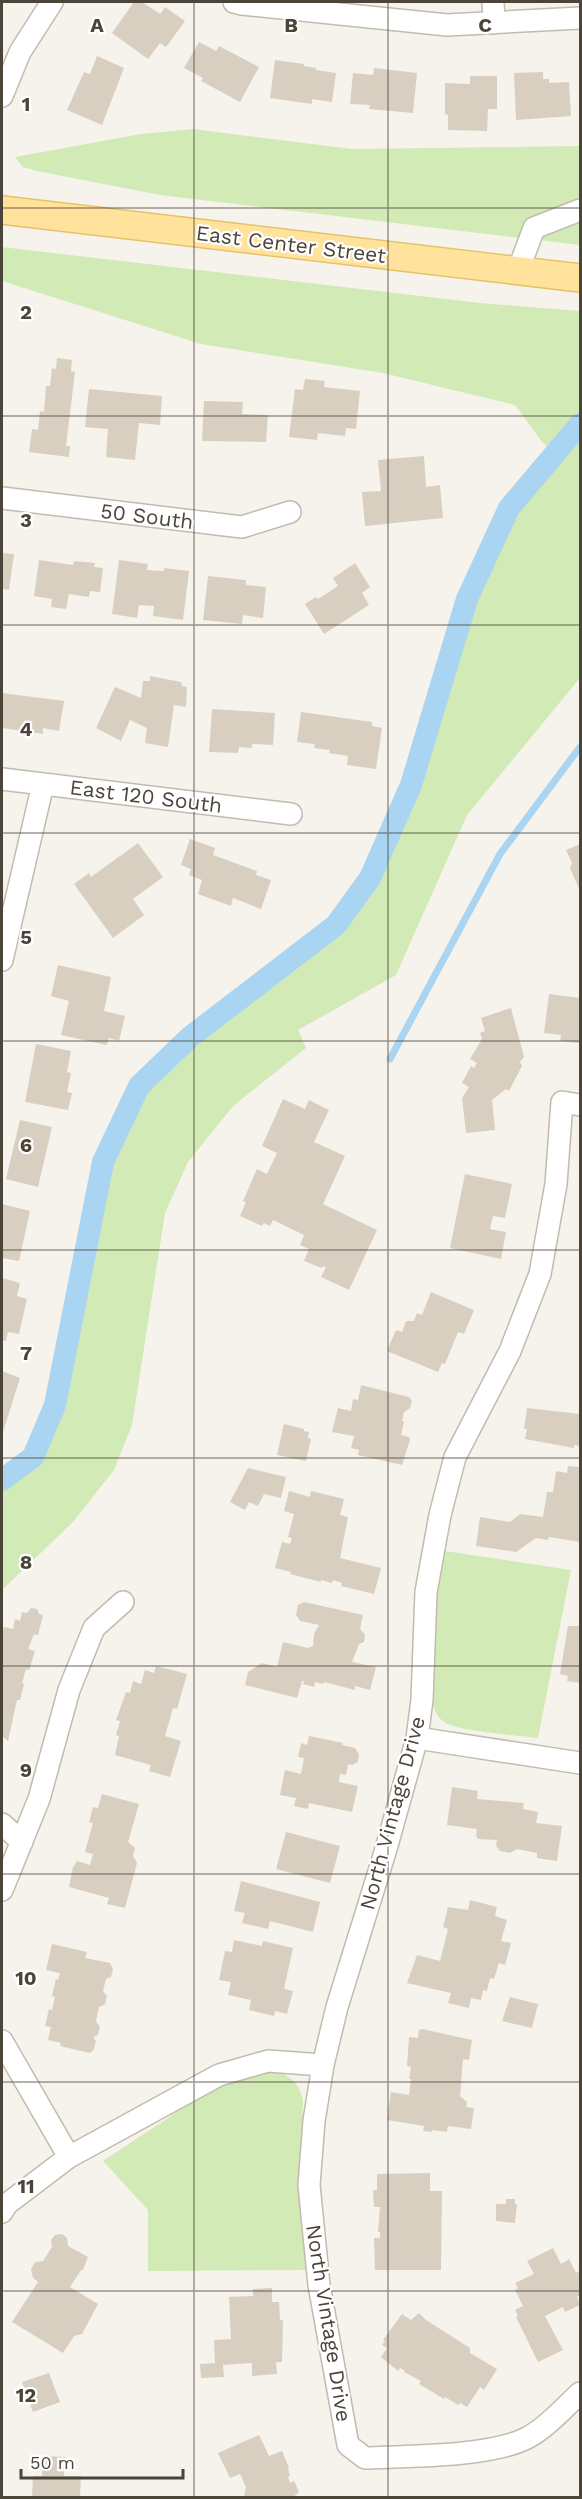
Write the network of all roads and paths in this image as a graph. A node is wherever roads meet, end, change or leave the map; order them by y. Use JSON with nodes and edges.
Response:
{"nodes":[{"id":1,"x":52,"y":2,"type":"edge"},
{"id":2,"x":234,"y":2,"type":"edge"},
{"id":3,"x":493,"y":2,"type":"edge"},
{"id":4,"x":580,"y":18,"type":"edge"},
{"id":5,"x":494,"y":23,"type":"junction"},
{"id":6,"x":2,"y":96,"type":"edge"},
{"id":7,"x":2,"y":210,"type":"edge"},
{"id":8,"x":580,"y":210,"type":"edge"},
{"id":9,"x":518,"y":271,"type":"junction"},
{"id":10,"x":580,"y":278,"type":"edge"},
{"id":11,"x":2,"y":498,"type":"edge"},
{"id":12,"x":290,"y":512,"type":"dead end"},
{"id":13,"x":2,"y":778,"type":"edge"},
{"id":14,"x":43,"y":784,"type":"junction"},
{"id":15,"x":291,"y":814,"type":"dead end"},
{"id":16,"x":2,"y":960,"type":"edge"},
{"id":17,"x":572,"y":1103,"type":"edge"},
{"id":18,"x":123,"y":1602,"type":"dead end"},
{"id":19,"x":417,"y":1738,"type":"junction"},
{"id":20,"x":580,"y":1762,"type":"edge"},
{"id":21,"x":2,"y":1824,"type":"edge"},
{"id":22,"x":22,"y":1842,"type":"junction"},
{"id":23,"x":2,"y":1890,"type":"edge"},
{"id":24,"x":2,"y":2041,"type":"edge"},
{"id":25,"x":323,"y":2065,"type":"junction"},
{"id":26,"x":69,"y":2157,"type":"junction"},
{"id":27,"x":2,"y":2212,"type":"edge"},
{"id":28,"x":580,"y":2393,"type":"edge"}],
"edges":[{"from":1,"to":6,"type":"street"},
{"from":2,"to":5,"type":"street"},
{"from":3,"to":5,"type":"street"},
{"from":4,"to":5,"type":"street"},
{"from":7,"to":9,"type":"main road","name":"East Center Street"},
{"from":8,"to":9,"type":"street"},
{"from":9,"to":10,"type":"main road","name":"East Center Street"},
{"from":11,"to":12,"type":"street","name":"50 South"},
{"from":13,"to":14,"type":"street","name":"East 120 South"},
{"from":14,"to":15,"type":"street","name":"East 120 South"},
{"from":14,"to":16,"type":"street"},
{"from":17,"to":19,"type":"street","name":"North Vintage Drive"},
{"from":18,"to":22,"type":"street"},
{"from":19,"to":20,"type":"street"},
{"from":19,"to":25,"type":"street","name":"North Vintage Drive"},
{"from":21,"to":22,"type":"street"},
{"from":22,"to":23,"type":"street"},
{"from":24,"to":26,"type":"street"},
{"from":25,"to":26,"type":"street"},
{"from":25,"to":28,"type":"street","name":"North Vintage Drive"},
{"from":26,"to":27,"type":"street"}]}
